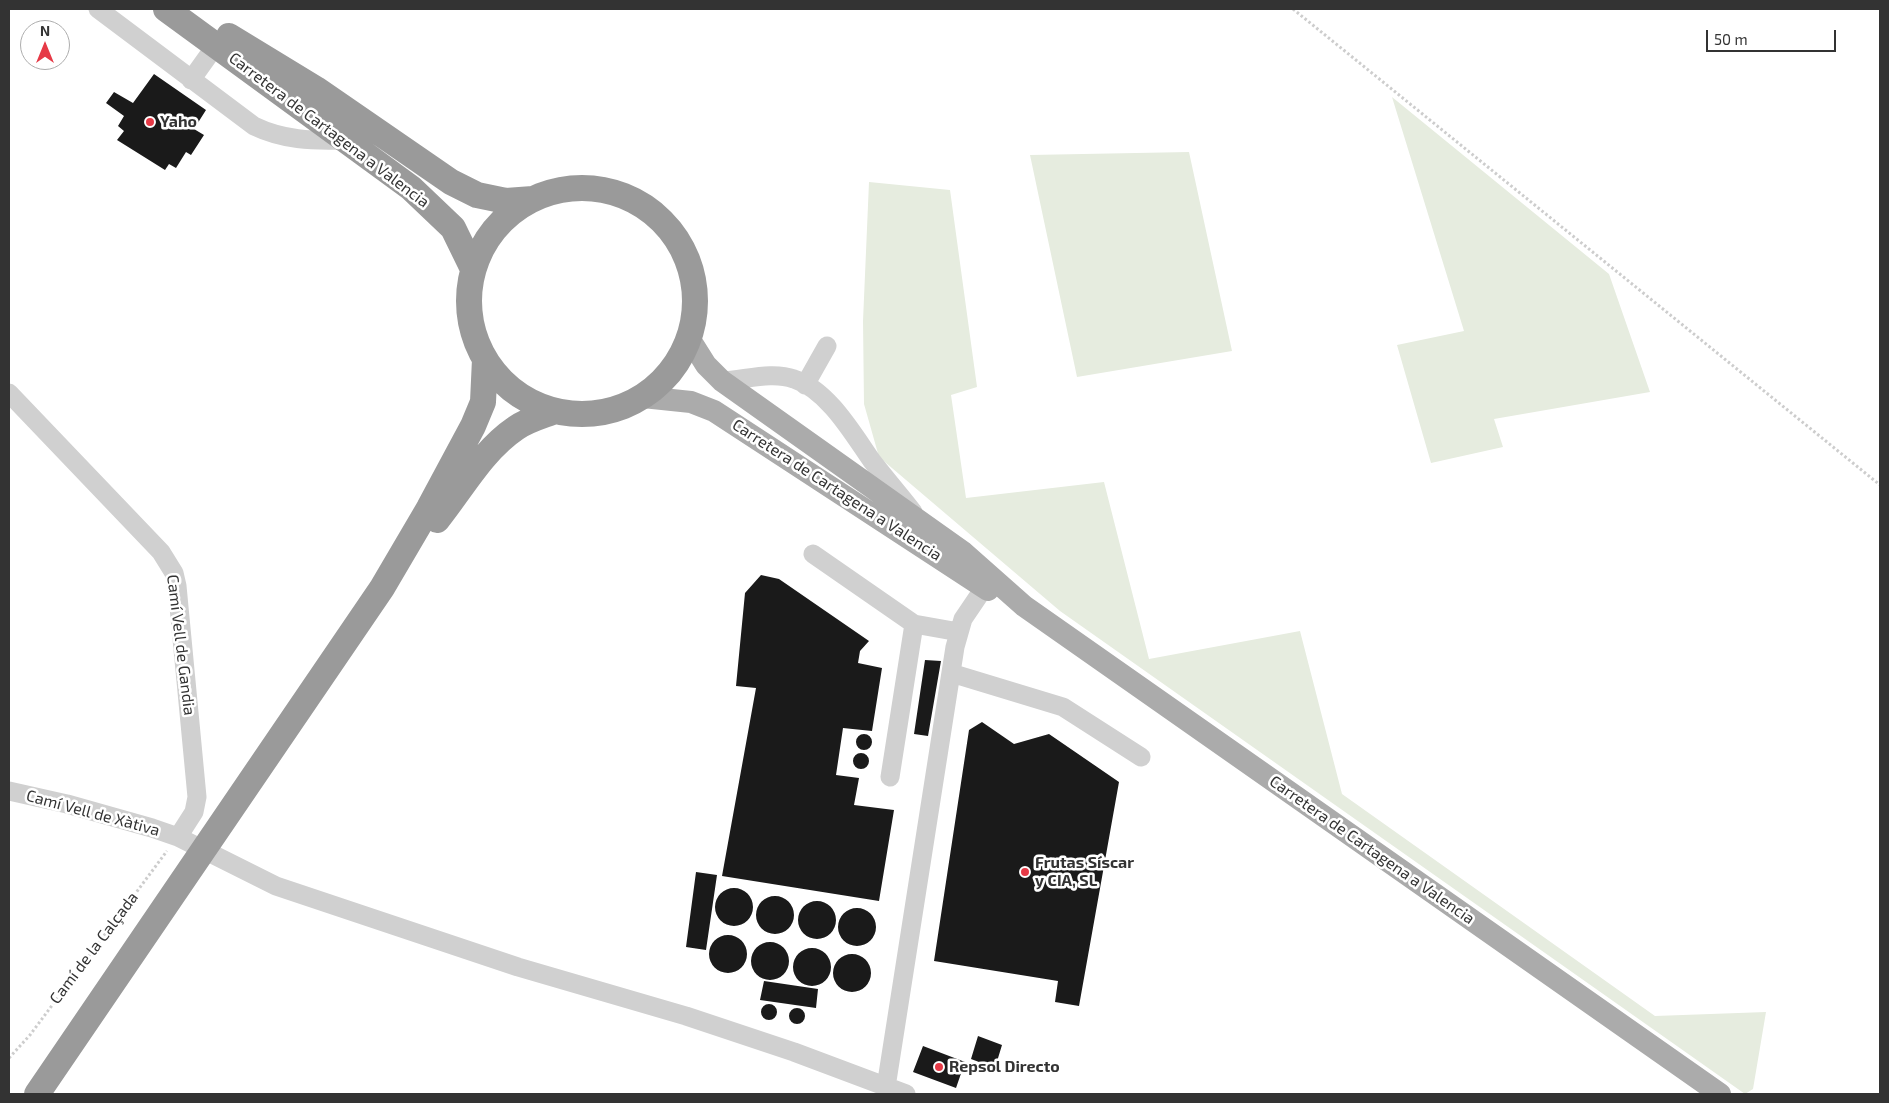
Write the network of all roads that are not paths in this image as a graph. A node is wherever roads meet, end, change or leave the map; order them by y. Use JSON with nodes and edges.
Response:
{"nodes":[{"id":1,"x":98,"y":9,"type":"edge"},
{"id":2,"x":166,"y":9,"type":"edge"},
{"id":3,"x":186,"y":9,"type":"edge"},
{"id":4,"x":216,"y":45,"type":"junction"},
{"id":5,"x":191,"y":80,"type":"junction"},
{"id":6,"x":343,"y":140,"type":"junction"},
{"id":7,"x":533,"y":200,"type":"junction"},
{"id":8,"x":473,"y":269,"type":"junction"},
{"id":9,"x":690,"y":338,"type":"junction"},
{"id":10,"x":827,"y":346,"type":"dead end"},
{"id":11,"x":485,"y":359,"type":"junction"},
{"id":12,"x":722,"y":381,"type":"junction"},
{"id":13,"x":805,"y":385,"type":"junction"},
{"id":14,"x":9,"y":393,"type":"edge"},
{"id":15,"x":642,"y":397,"type":"junction"},
{"id":16,"x":555,"y":411,"type":"junction"},
{"id":17,"x":923,"y":525,"type":"junction"},
{"id":18,"x":813,"y":554,"type":"dead end"},
{"id":19,"x":382,"y":588,"type":"junction"},
{"id":20,"x":984,"y":588,"type":"junction"},
{"id":21,"x":1024,"y":606,"type":"junction"},
{"id":22,"x":914,"y":624,"type":"junction"},
{"id":23,"x":959,"y":632,"type":"junction"},
{"id":24,"x":951,"y":673,"type":"junction"},
{"id":25,"x":1141,"y":757,"type":"dead end"},
{"id":26,"x":890,"y":777,"type":"dead end"},
{"id":27,"x":9,"y":791,"type":"edge"},
{"id":28,"x":178,"y":836,"type":"junction"},
{"id":29,"x":204,"y":850,"type":"junction"},
{"id":30,"x":886,"y":1087,"type":"junction"},
{"id":31,"x":37,"y":1094,"type":"edge"},
{"id":32,"x":906,"y":1094,"type":"edge"},
{"id":33,"x":1720,"y":1094,"type":"edge"}],
"edges":[{"from":1,"to":5,"type":"street"},
{"from":2,"to":4,"type":"highway","name":"Carretera de Cartagena a Valencia"},
{"from":3,"to":7,"type":"highway","name":"Carretera de Cartagena a Valencia"},
{"from":4,"to":5,"type":"street"},
{"from":4,"to":6,"type":"highway","name":"Carretera de Cartagena a Valencia"},
{"from":5,"to":6,"type":"street"},
{"from":6,"to":8,"type":"highway","name":"Carretera de Cartagena a Valencia"},
{"from":7,"to":8,"type":"highway"},
{"from":7,"to":9,"type":"highway"},
{"from":8,"to":11,"type":"highway"},
{"from":9,"to":12,"type":"main road","name":"Carretera de Cartagena a Valencia"},
{"from":9,"to":15,"type":"highway"},
{"from":10,"to":13,"type":"street"},
{"from":11,"to":16,"type":"highway"},
{"from":11,"to":19,"type":"highway"},
{"from":12,"to":13,"type":"street"},
{"from":12,"to":17,"type":"main road","name":"Carretera de Cartagena a Valencia"},
{"from":13,"to":17,"type":"street"},
{"from":14,"to":28,"type":"street","name":"Camí Vell de Gandia"},
{"from":15,"to":16,"type":"highway"},
{"from":15,"to":20,"type":"main road","name":"Carretera de Cartagena a Valencia"},
{"from":16,"to":19,"type":"highway"},
{"from":17,"to":21,"type":"main road","name":"Carretera de Cartagena a Valencia"},
{"from":18,"to":22,"type":"street"},
{"from":19,"to":29,"type":"highway"},
{"from":20,"to":21,"type":"main road","name":"Carretera de Cartagena a Valencia"},
{"from":20,"to":23,"type":"street"},
{"from":21,"to":33,"type":"main road","name":"Carretera de Cartagena a Valencia"},
{"from":22,"to":23,"type":"street"},
{"from":22,"to":26,"type":"street"},
{"from":23,"to":24,"type":"street"},
{"from":24,"to":25,"type":"street"},
{"from":24,"to":30,"type":"street"},
{"from":27,"to":28,"type":"street","name":"Camí Vell de Xàtiva"},
{"from":28,"to":29,"type":"street","name":"Camí Vell de Xàtiva"},
{"from":29,"to":30,"type":"street","name":"Camí Vell de Xàtiva"},
{"from":29,"to":31,"type":"highway"},
{"from":30,"to":32,"type":"street","name":"Camí Vell de Xàtiva"}]}
